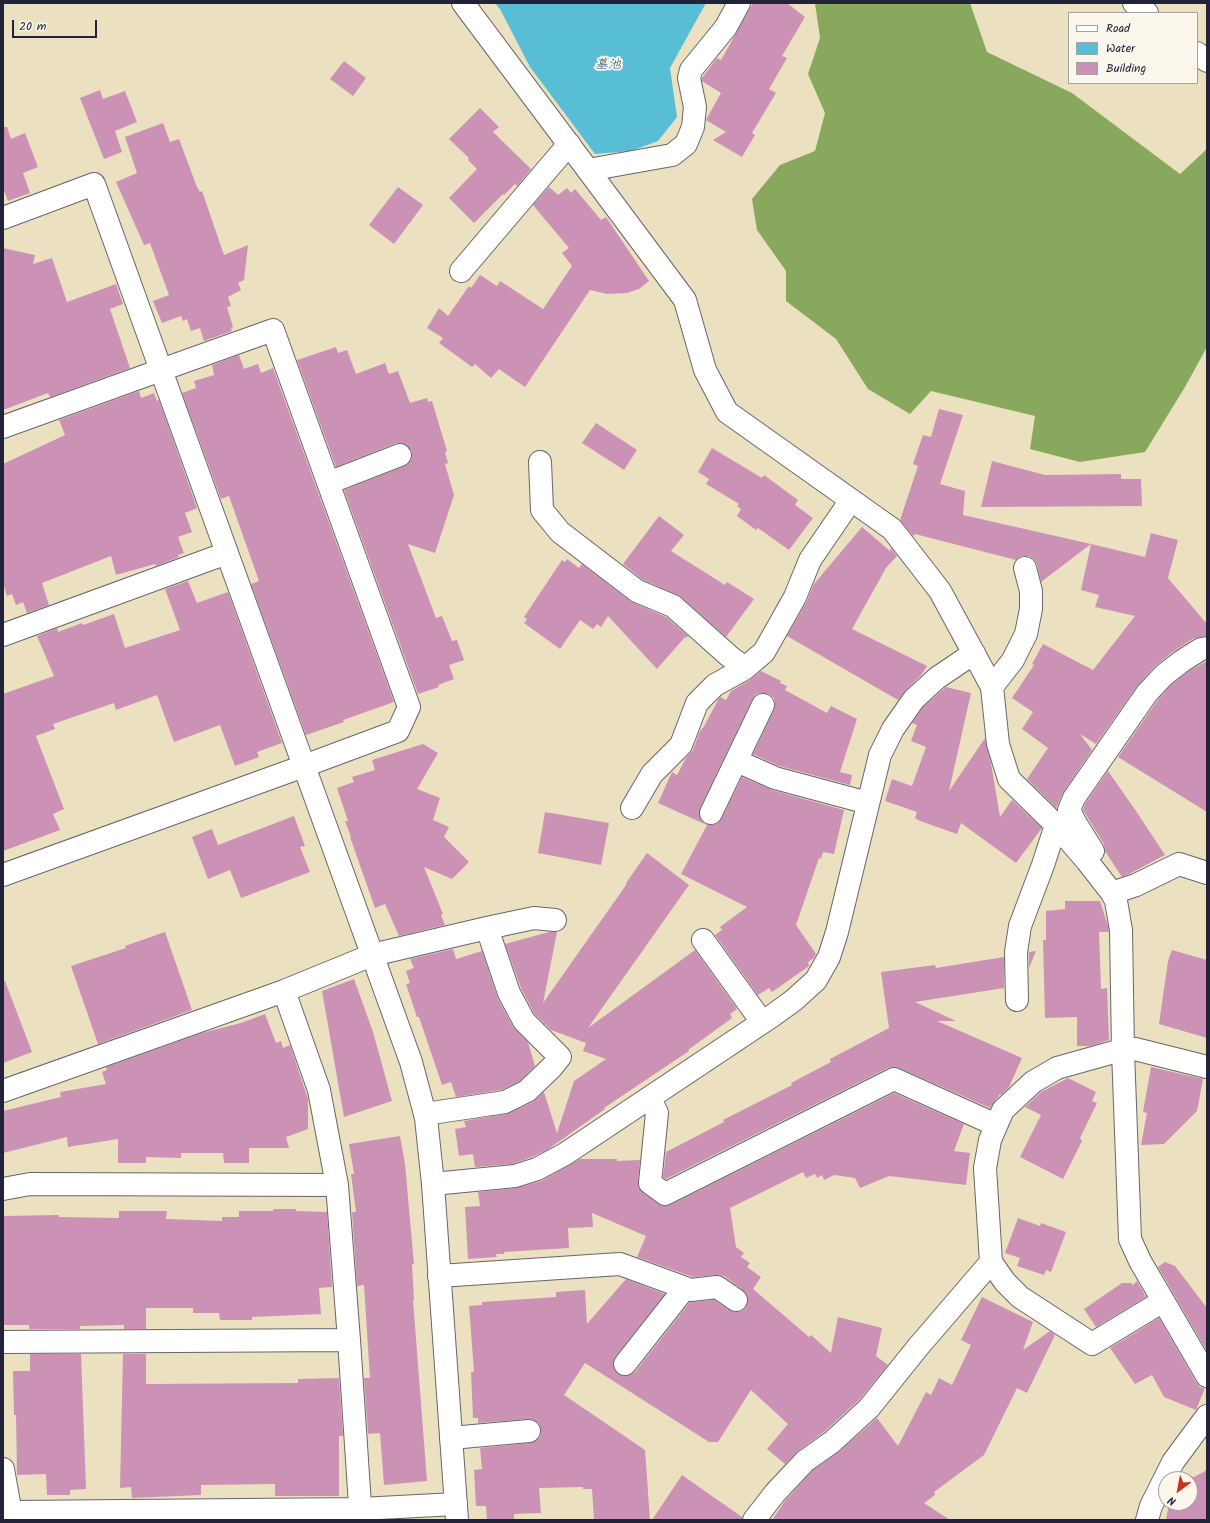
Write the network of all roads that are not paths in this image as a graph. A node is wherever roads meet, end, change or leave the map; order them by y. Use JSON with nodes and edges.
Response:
{"nodes":[{"id":1,"x":463,"y":3,"type":"edge"},
{"id":2,"x":739,"y":3,"type":"edge"},
{"id":3,"x":1198,"y":54,"type":"edge"},
{"id":4,"x":1207,"y":61,"type":"edge"},
{"id":5,"x":569,"y":144,"type":"junction"},
{"id":6,"x":588,"y":170,"type":"junction"},
{"id":7,"x":3,"y":218,"type":"edge"},
{"id":8,"x":461,"y":271,"type":"dead end"},
{"id":9,"x":161,"y":370,"type":"junction"},
{"id":10,"x":3,"y":427,"type":"edge"},
{"id":11,"x":400,"y":455,"type":"dead end"},
{"id":12,"x":540,"y":462,"type":"dead end"},
{"id":13,"x":328,"y":483,"type":"junction"},
{"id":14,"x":852,"y":500,"type":"junction"},
{"id":15,"x":227,"y":553,"type":"junction"},
{"id":16,"x":1025,"y":568,"type":"dead end"},
{"id":17,"x":3,"y":635,"type":"edge"},
{"id":18,"x":1207,"y":648,"type":"edge"},
{"id":19,"x":974,"y":653,"type":"junction"},
{"id":20,"x":745,"y":668,"type":"junction"},
{"id":21,"x":992,"y":687,"type":"junction"},
{"id":22,"x":763,"y":705,"type":"dead end"},
{"id":23,"x":737,"y":761,"type":"junction"},
{"id":24,"x":304,"y":766,"type":"junction"},
{"id":25,"x":868,"y":803,"type":"junction"},
{"id":26,"x":632,"y":808,"type":"dead end"},
{"id":27,"x":711,"y":814,"type":"dead end"},
{"id":28,"x":1056,"y":825,"type":"junction"},
{"id":29,"x":1207,"y":873,"type":"edge"},
{"id":30,"x":3,"y":876,"type":"edge"},
{"id":31,"x":1111,"y":892,"type":"junction"},
{"id":32,"x":555,"y":920,"type":"dead end"},
{"id":33,"x":487,"y":928,"type":"junction"},
{"id":34,"x":703,"y":940,"type":"dead end"},
{"id":35,"x":372,"y":955,"type":"junction"},
{"id":36,"x":284,"y":991,"type":"junction"},
{"id":37,"x":1017,"y":1000,"type":"dead end"},
{"id":38,"x":762,"y":1022,"type":"junction"},
{"id":39,"x":1123,"y":1051,"type":"junction"},
{"id":40,"x":1207,"y":1067,"type":"edge"},
{"id":41,"x":3,"y":1091,"type":"edge"},
{"id":42,"x":650,"y":1098,"type":"junction"},
{"id":43,"x":424,"y":1114,"type":"junction"},
{"id":44,"x":996,"y":1125,"type":"junction"},
{"id":45,"x":433,"y":1184,"type":"junction"},
{"id":46,"x":336,"y":1185,"type":"junction"},
{"id":47,"x":3,"y":1189,"type":"edge"},
{"id":48,"x":991,"y":1262,"type":"junction"},
{"id":49,"x":440,"y":1276,"type":"junction"},
{"id":50,"x":685,"y":1288,"type":"junction"},
{"id":51,"x":736,"y":1300,"type":"dead end"},
{"id":52,"x":1163,"y":1301,"type":"junction"},
{"id":53,"x":349,"y":1340,"type":"junction"},
{"id":54,"x":3,"y":1342,"type":"edge"},
{"id":55,"x":625,"y":1364,"type":"dead end"},
{"id":56,"x":1207,"y":1376,"type":"edge"},
{"id":57,"x":1207,"y":1416,"type":"edge"},
{"id":58,"x":529,"y":1431,"type":"dead end"},
{"id":59,"x":451,"y":1438,"type":"junction"},
{"id":60,"x":3,"y":1469,"type":"edge"},
{"id":61,"x":457,"y":1512,"type":"edge"},
{"id":62,"x":361,"y":1514,"type":"edge"},
{"id":63,"x":12,"y":1516,"type":"edge"},
{"id":64,"x":754,"y":1520,"type":"edge"},
{"id":65,"x":1147,"y":1520,"type":"edge"}],
"edges":[{"from":1,"to":5,"type":"street"},
{"from":2,"to":6,"type":"street"},
{"from":3,"to":4,"type":"street"},
{"from":5,"to":6,"type":"street"},
{"from":5,"to":8,"type":"street"},
{"from":6,"to":14,"type":"street"},
{"from":7,"to":9,"type":"street"},
{"from":9,"to":10,"type":"street"},
{"from":9,"to":13,"type":"street"},
{"from":9,"to":15,"type":"street"},
{"from":11,"to":13,"type":"street"},
{"from":12,"to":20,"type":"street"},
{"from":13,"to":24,"type":"street"},
{"from":14,"to":19,"type":"street"},
{"from":14,"to":20,"type":"street"},
{"from":15,"to":17,"type":"street"},
{"from":15,"to":24,"type":"street"},
{"from":16,"to":21,"type":"street"},
{"from":18,"to":31,"type":"street"},
{"from":19,"to":21,"type":"street"},
{"from":19,"to":25,"type":"street"},
{"from":20,"to":26,"type":"street"},
{"from":21,"to":28,"type":"street"},
{"from":22,"to":23,"type":"street"},
{"from":23,"to":25,"type":"street"},
{"from":23,"to":27,"type":"street"},
{"from":24,"to":30,"type":"street"},
{"from":24,"to":35,"type":"street"},
{"from":25,"to":38,"type":"street"},
{"from":28,"to":31,"type":"street"},
{"from":28,"to":37,"type":"street"},
{"from":29,"to":31,"type":"street"},
{"from":31,"to":39,"type":"street"},
{"from":32,"to":33,"type":"street"},
{"from":33,"to":35,"type":"street"},
{"from":33,"to":43,"type":"street"},
{"from":34,"to":38,"type":"street"},
{"from":35,"to":36,"type":"street"},
{"from":35,"to":43,"type":"street"},
{"from":36,"to":41,"type":"street"},
{"from":36,"to":46,"type":"street"},
{"from":38,"to":42,"type":"street"},
{"from":39,"to":40,"type":"street"},
{"from":39,"to":44,"type":"street"},
{"from":39,"to":52,"type":"street"},
{"from":42,"to":44,"type":"street"},
{"from":42,"to":45,"type":"street"},
{"from":43,"to":45,"type":"street"},
{"from":44,"to":48,"type":"street"},
{"from":45,"to":49,"type":"street"},
{"from":46,"to":47,"type":"street"},
{"from":46,"to":53,"type":"street"},
{"from":48,"to":52,"type":"street"},
{"from":48,"to":64,"type":"street"},
{"from":49,"to":50,"type":"street"},
{"from":49,"to":59,"type":"street"},
{"from":50,"to":51,"type":"street"},
{"from":50,"to":55,"type":"street"},
{"from":52,"to":56,"type":"street"},
{"from":53,"to":54,"type":"street"},
{"from":53,"to":62,"type":"street"},
{"from":57,"to":65,"type":"street"},
{"from":58,"to":59,"type":"street"},
{"from":59,"to":61,"type":"street"},
{"from":60,"to":63,"type":"street"},
{"from":61,"to":62,"type":"street"},
{"from":62,"to":63,"type":"street"}]}
